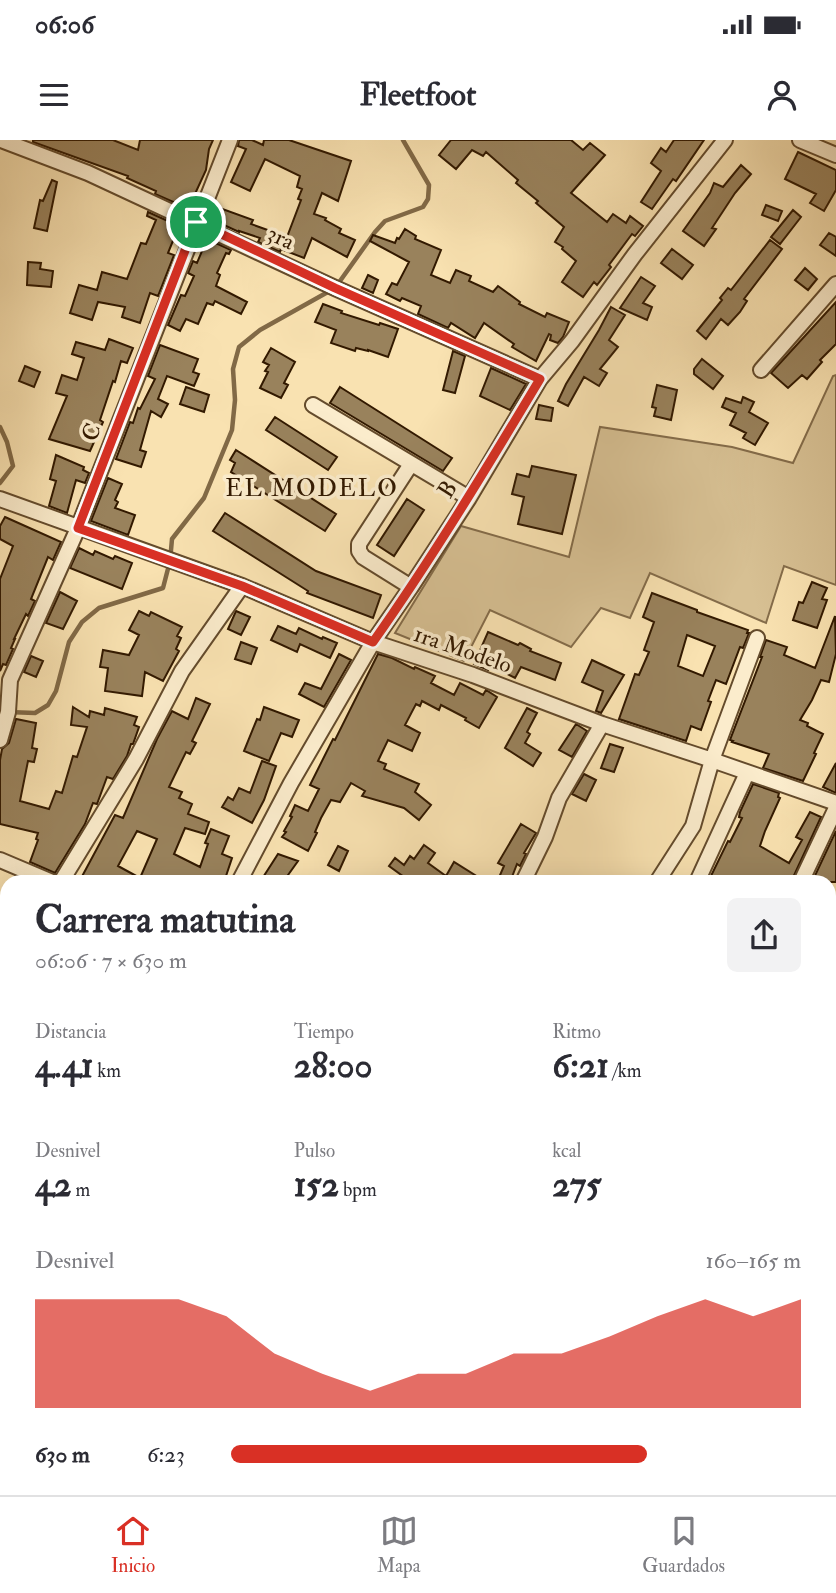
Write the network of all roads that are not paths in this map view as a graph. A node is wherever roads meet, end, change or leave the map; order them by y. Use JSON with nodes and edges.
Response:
{"nodes":[{"id":1,"x":1,"y":140,"type":"edge"},
{"id":2,"x":230,"y":140,"type":"edge"},
{"id":3,"x":725,"y":140,"type":"edge"},
{"id":4,"x":800,"y":140,"type":"edge"},
{"id":5,"x":836,"y":155,"type":"edge"},
{"id":6,"x":196,"y":222,"type":"junction"},
{"id":7,"x":836,"y":284,"type":"edge"},
{"id":8,"x":761,"y":370,"type":"dead end"},
{"id":9,"x":540,"y":379,"type":"junction"},
{"id":10,"x":313,"y":405,"type":"dead end"},
{"id":11,"x":411,"y":464,"type":"junction"},
{"id":12,"x":469,"y":498,"type":"junction"},
{"id":13,"x":0,"y":499,"type":"edge"},
{"id":14,"x":78,"y":528,"type":"junction"},
{"id":15,"x":242,"y":586,"type":"junction"},
{"id":16,"x":411,"y":587,"type":"junction"},
{"id":17,"x":757,"y":638,"type":"dead end"},
{"id":18,"x":373,"y":642,"type":"junction"},
{"id":19,"x":602,"y":724,"type":"junction"},
{"id":20,"x":0,"y":740,"type":"edge"},
{"id":21,"x":712,"y":760,"type":"junction"},
{"id":22,"x":747,"y":773,"type":"junction"},
{"id":23,"x":836,"y":806,"type":"edge"},
{"id":24,"x":0,"y":860,"type":"edge"},
{"id":25,"x":35,"y":875,"type":"edge"},
{"id":26,"x":65,"y":875,"type":"edge"},
{"id":27,"x":243,"y":875,"type":"edge"},
{"id":28,"x":526,"y":875,"type":"edge"},
{"id":29,"x":662,"y":875,"type":"edge"},
{"id":30,"x":700,"y":875,"type":"edge"},
{"id":31,"x":804,"y":875,"type":"edge"}],
"edges":[{"from":1,"to":6,"type":"street","name":"3ra"},
{"from":2,"to":6,"type":"street","name":"C"},
{"from":3,"to":9,"type":"street","name":"B"},
{"from":4,"to":5,"type":"street"},
{"from":6,"to":9,"type":"street","name":"3ra"},
{"from":6,"to":14,"type":"street","name":"C"},
{"from":7,"to":8,"type":"street"},
{"from":9,"to":12,"type":"street","name":"B"},
{"from":10,"to":11,"type":"street"},
{"from":11,"to":12,"type":"street"},
{"from":11,"to":16,"type":"street"},
{"from":12,"to":16,"type":"street","name":"B"},
{"from":13,"to":14,"type":"street","name":"1ra Modelo"},
{"from":14,"to":15,"type":"street","name":"1ra Modelo"},
{"from":14,"to":20,"type":"street","name":"C"},
{"from":15,"to":18,"type":"street","name":"1ra Modelo"},
{"from":15,"to":26,"type":"street"},
{"from":16,"to":18,"type":"street","name":"B"},
{"from":17,"to":21,"type":"street"},
{"from":18,"to":19,"type":"street","name":"1ra Modelo"},
{"from":18,"to":27,"type":"street","name":"B"},
{"from":19,"to":21,"type":"street","name":"1ra Modelo"},
{"from":19,"to":28,"type":"street"},
{"from":21,"to":22,"type":"street","name":"1ra Modelo"},
{"from":21,"to":29,"type":"street"},
{"from":22,"to":23,"type":"street","name":"1ra Modelo"},
{"from":22,"to":30,"type":"street"},
{"from":23,"to":31,"type":"street"},
{"from":24,"to":25,"type":"street"}]}
